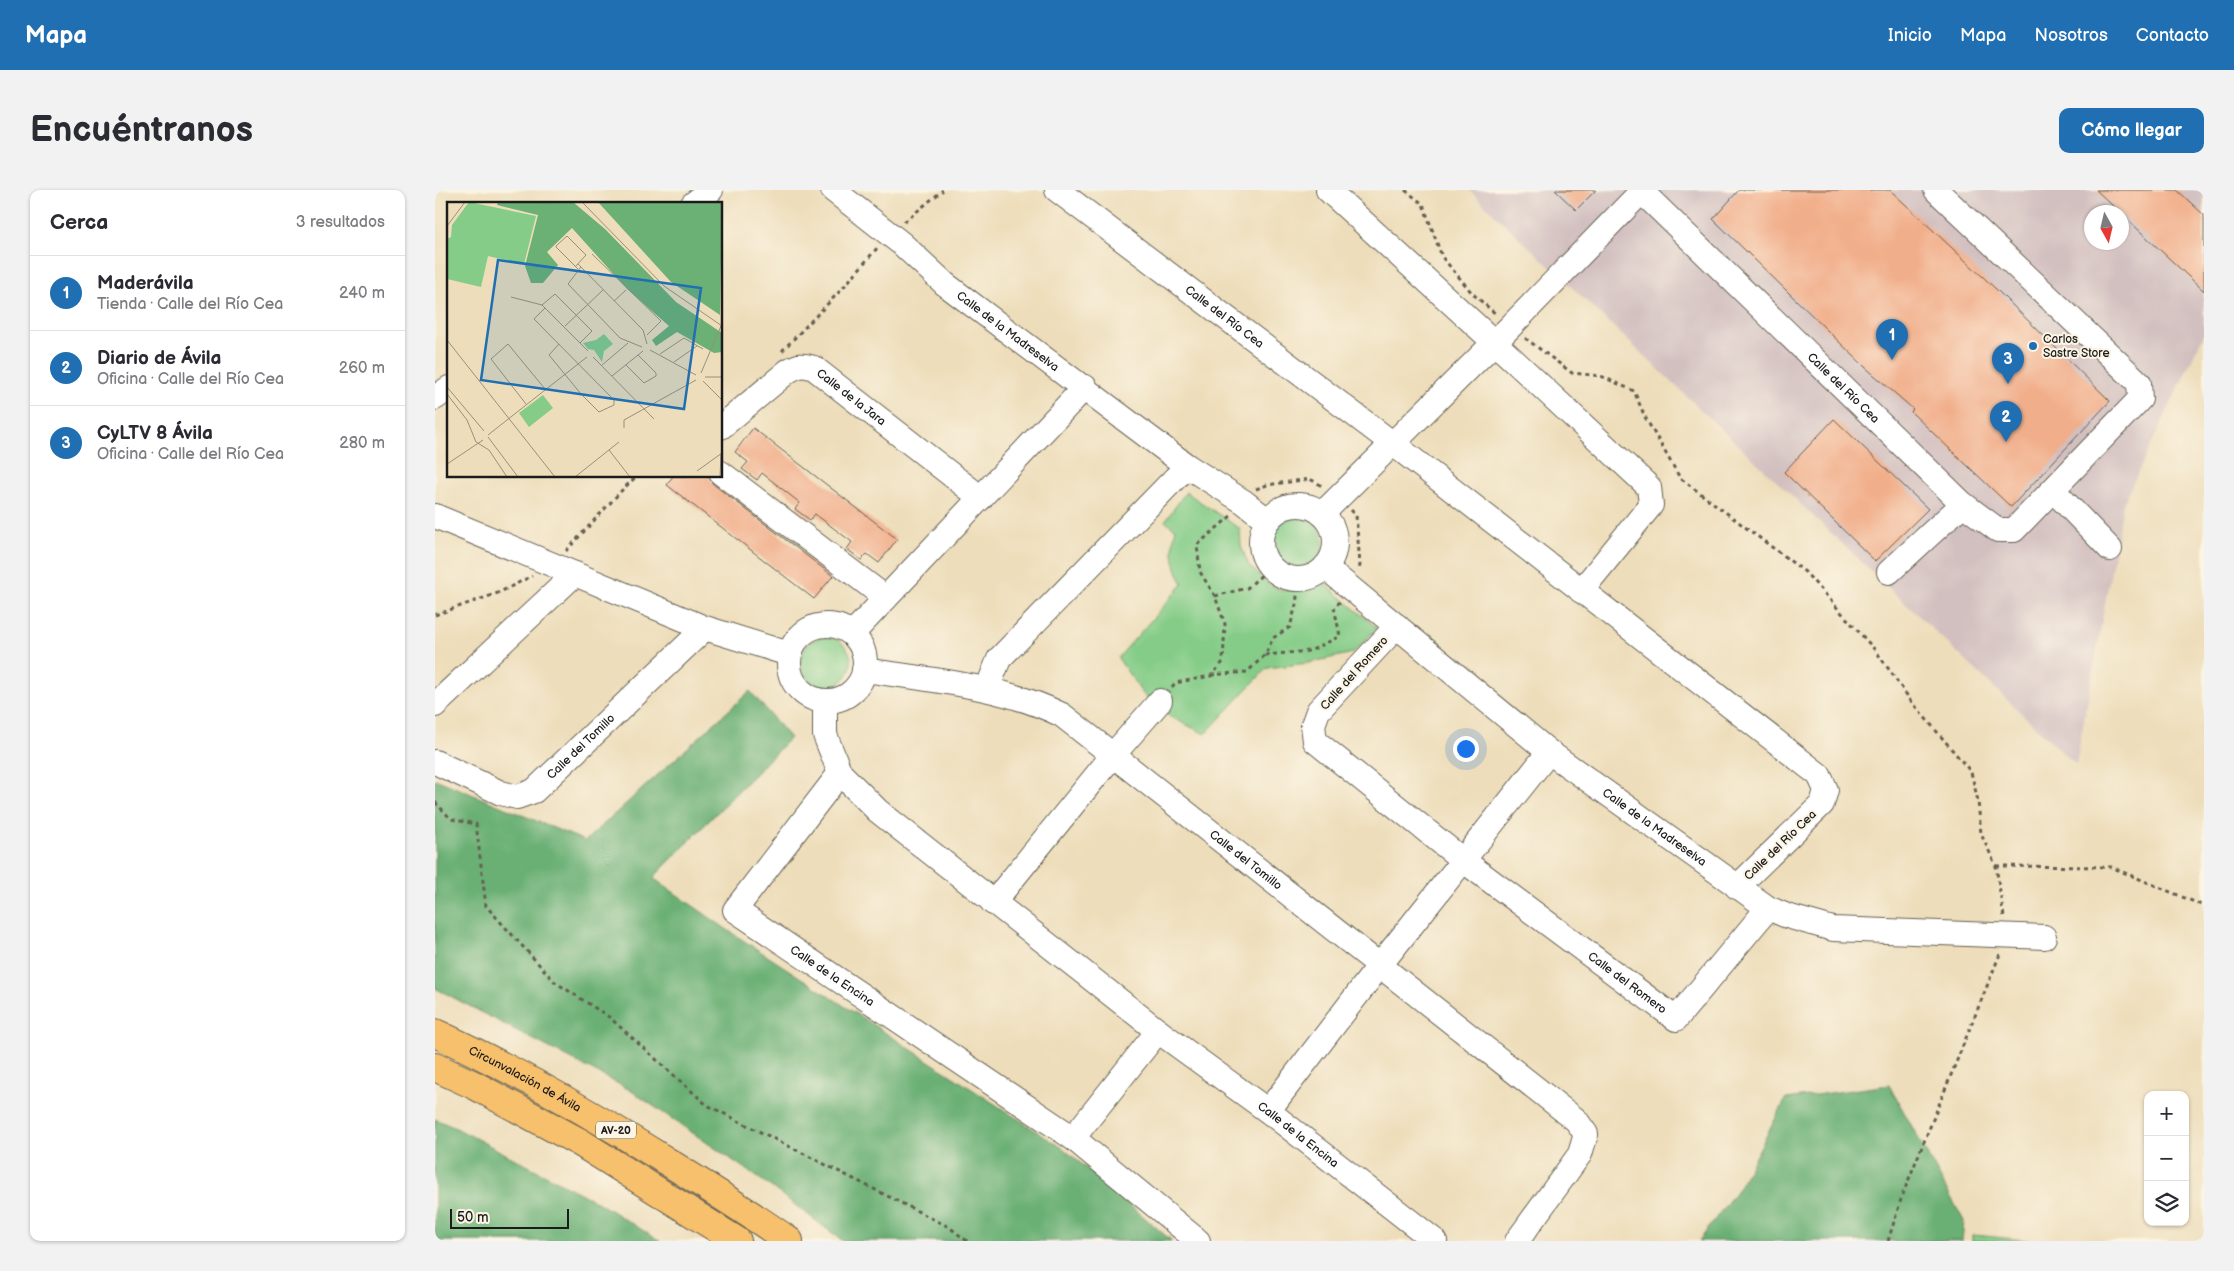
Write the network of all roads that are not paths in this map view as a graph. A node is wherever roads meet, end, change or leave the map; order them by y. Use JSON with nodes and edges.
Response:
{"nodes":[{"id":1,"x":711,"y":190,"type":"edge"},
{"id":2,"x":833,"y":190,"type":"edge"},
{"id":3,"x":1057,"y":190,"type":"edge"},
{"id":4,"x":1328,"y":190,"type":"edge"},
{"id":5,"x":1936,"y":190,"type":"edge"},
{"id":6,"x":1643,"y":191,"type":"edge"},
{"id":7,"x":696,"y":202,"type":"edge"},
{"id":8,"x":1503,"y":334,"type":"junction"},
{"id":9,"x":1085,"y":387,"type":"junction"},
{"id":10,"x":447,"y":389,"type":"edge"},
{"id":11,"x":435,"y":398,"type":"edge"},
{"id":12,"x":723,"y":425,"type":"edge"},
{"id":13,"x":1391,"y":443,"type":"junction"},
{"id":14,"x":1187,"y":466,"type":"junction"},
{"id":15,"x":723,"y":475,"type":"edge"},
{"id":16,"x":2053,"y":490,"type":"junction"},
{"id":17,"x":981,"y":498,"type":"junction"},
{"id":18,"x":1963,"y":504,"type":"junction"},
{"id":19,"x":1322,"y":514,"type":"junction"},
{"id":20,"x":435,"y":516,"type":"edge"},
{"id":21,"x":1267,"y":520,"type":"junction"},
{"id":22,"x":2111,"y":549,"type":"dead end"},
{"id":23,"x":1325,"y":568,"type":"junction"},
{"id":24,"x":1889,"y":572,"type":"dead end"},
{"id":25,"x":575,"y":574,"type":"junction"},
{"id":26,"x":1581,"y":591,"type":"junction"},
{"id":27,"x":886,"y":598,"type":"junction"},
{"id":28,"x":1397,"y":626,"type":"junction"},
{"id":29,"x":705,"y":628,"type":"junction"},
{"id":30,"x":852,"y":634,"type":"junction"},
{"id":31,"x":789,"y":654,"type":"junction"},
{"id":32,"x":864,"y":670,"type":"junction"},
{"id":33,"x":987,"y":689,"type":"junction"},
{"id":34,"x":1160,"y":700,"type":"road end"},
{"id":35,"x":825,"y":701,"type":"junction"},
{"id":36,"x":435,"y":705,"type":"edge"},
{"id":37,"x":1549,"y":752,"type":"junction"},
{"id":38,"x":1113,"y":755,"type":"junction"},
{"id":39,"x":435,"y":762,"type":"edge"},
{"id":40,"x":840,"y":773,"type":"junction"},
{"id":41,"x":1464,"y":861,"type":"junction"},
{"id":42,"x":1737,"y":887,"type":"junction"},
{"id":43,"x":993,"y":903,"type":"junction"},
{"id":44,"x":1768,"y":908,"type":"junction"},
{"id":45,"x":2045,"y":938,"type":"dead end"},
{"id":46,"x":1380,"y":965,"type":"junction"},
{"id":47,"x":1158,"y":1031,"type":"junction"},
{"id":48,"x":435,"y":1033,"type":"edge"},
{"id":49,"x":435,"y":1067,"type":"edge"},
{"id":50,"x":1268,"y":1111,"type":"junction"},
{"id":51,"x":1073,"y":1138,"type":"junction"},
{"id":52,"x":737,"y":1241,"type":"edge"},
{"id":53,"x":789,"y":1241,"type":"edge"},
{"id":54,"x":1198,"y":1241,"type":"edge"},
{"id":55,"x":1435,"y":1241,"type":"edge"},
{"id":56,"x":1517,"y":1241,"type":"edge"}],
"edges":[{"from":1,"to":7,"type":"street"},
{"from":2,"to":9,"type":"street","name":"Calle de la Madreselva"},
{"from":3,"to":13,"type":"street","name":"Calle del Río Cea"},
{"from":4,"to":8,"type":"street"},
{"from":5,"to":16,"type":"street","name":"Calle del Río Cea"},
{"from":6,"to":8,"type":"street","name":"Calle del Río Cea"},
{"from":6,"to":18,"type":"street","name":"Calle del Río Cea"},
{"from":8,"to":13,"type":"street","name":"Calle del Río Cea"},
{"from":8,"to":26,"type":"street"},
{"from":9,"to":14,"type":"street","name":"Calle de la Madreselva"},
{"from":9,"to":17,"type":"street"},
{"from":10,"to":11,"type":"street"},
{"from":12,"to":17,"type":"street","name":"Calle de la Jara"},
{"from":13,"to":19,"type":"street","name":"Calle del Río Cea"},
{"from":13,"to":26,"type":"street","name":"Calle del Río Cea"},
{"from":14,"to":21,"type":"street","name":"Calle de la Madreselva"},
{"from":14,"to":33,"type":"street"},
{"from":15,"to":27,"type":"street"},
{"from":16,"to":18,"type":"street","name":"Calle del Río Cea"},
{"from":16,"to":22,"type":"street"},
{"from":17,"to":27,"type":"street"},
{"from":18,"to":24,"type":"street"},
{"from":19,"to":21,"type":"street"},
{"from":19,"to":23,"type":"street"},
{"from":20,"to":25,"type":"street"},
{"from":21,"to":23,"type":"street"},
{"from":23,"to":28,"type":"street","name":"Calle de la Madreselva"},
{"from":25,"to":29,"type":"street"},
{"from":25,"to":36,"type":"street"},
{"from":26,"to":42,"type":"street","name":"Calle del Río Cea"},
{"from":27,"to":30,"type":"street"},
{"from":28,"to":37,"type":"street","name":"Calle de la Madreselva"},
{"from":28,"to":41,"type":"street","name":"Calle del Romero"},
{"from":29,"to":31,"type":"street"},
{"from":29,"to":39,"type":"street","name":"Calle del Tomillo"},
{"from":30,"to":31,"type":"street"},
{"from":30,"to":32,"type":"street"},
{"from":31,"to":35,"type":"street"},
{"from":32,"to":33,"type":"street","name":"Calle del Tomillo"},
{"from":32,"to":35,"type":"street"},
{"from":33,"to":38,"type":"street","name":"Calle del Tomillo"},
{"from":34,"to":38,"type":"street"},
{"from":35,"to":40,"type":"street","name":"Calle de la Encina"},
{"from":37,"to":41,"type":"street"},
{"from":37,"to":42,"type":"street","name":"Calle de la Madreselva"},
{"from":38,"to":43,"type":"street"},
{"from":38,"to":46,"type":"street","name":"Calle del Tomillo"},
{"from":40,"to":43,"type":"street","name":"Calle de la Encina"},
{"from":40,"to":51,"type":"street","name":"Calle de la Encina"},
{"from":41,"to":44,"type":"street","name":"Calle del Romero"},
{"from":41,"to":46,"type":"street"},
{"from":42,"to":44,"type":"street","name":"Calle de la Madreselva"},
{"from":43,"to":47,"type":"street","name":"Calle de la Encina"},
{"from":44,"to":45,"type":"street","name":"Calle de la Madreselva"},
{"from":46,"to":50,"type":"street"},
{"from":46,"to":56,"type":"street","name":"Calle del Tomillo"},
{"from":47,"to":50,"type":"street","name":"Calle de la Encina"},
{"from":47,"to":51,"type":"street"},
{"from":48,"to":53,"type":"highway","name":"Circunvalación de Ávila","number":"AV-20"},
{"from":49,"to":52,"type":"highway","number":"AV-20"},
{"from":50,"to":55,"type":"street","name":"Calle de la Encina"},
{"from":51,"to":54,"type":"street","name":"Calle de la Encina"}]}
